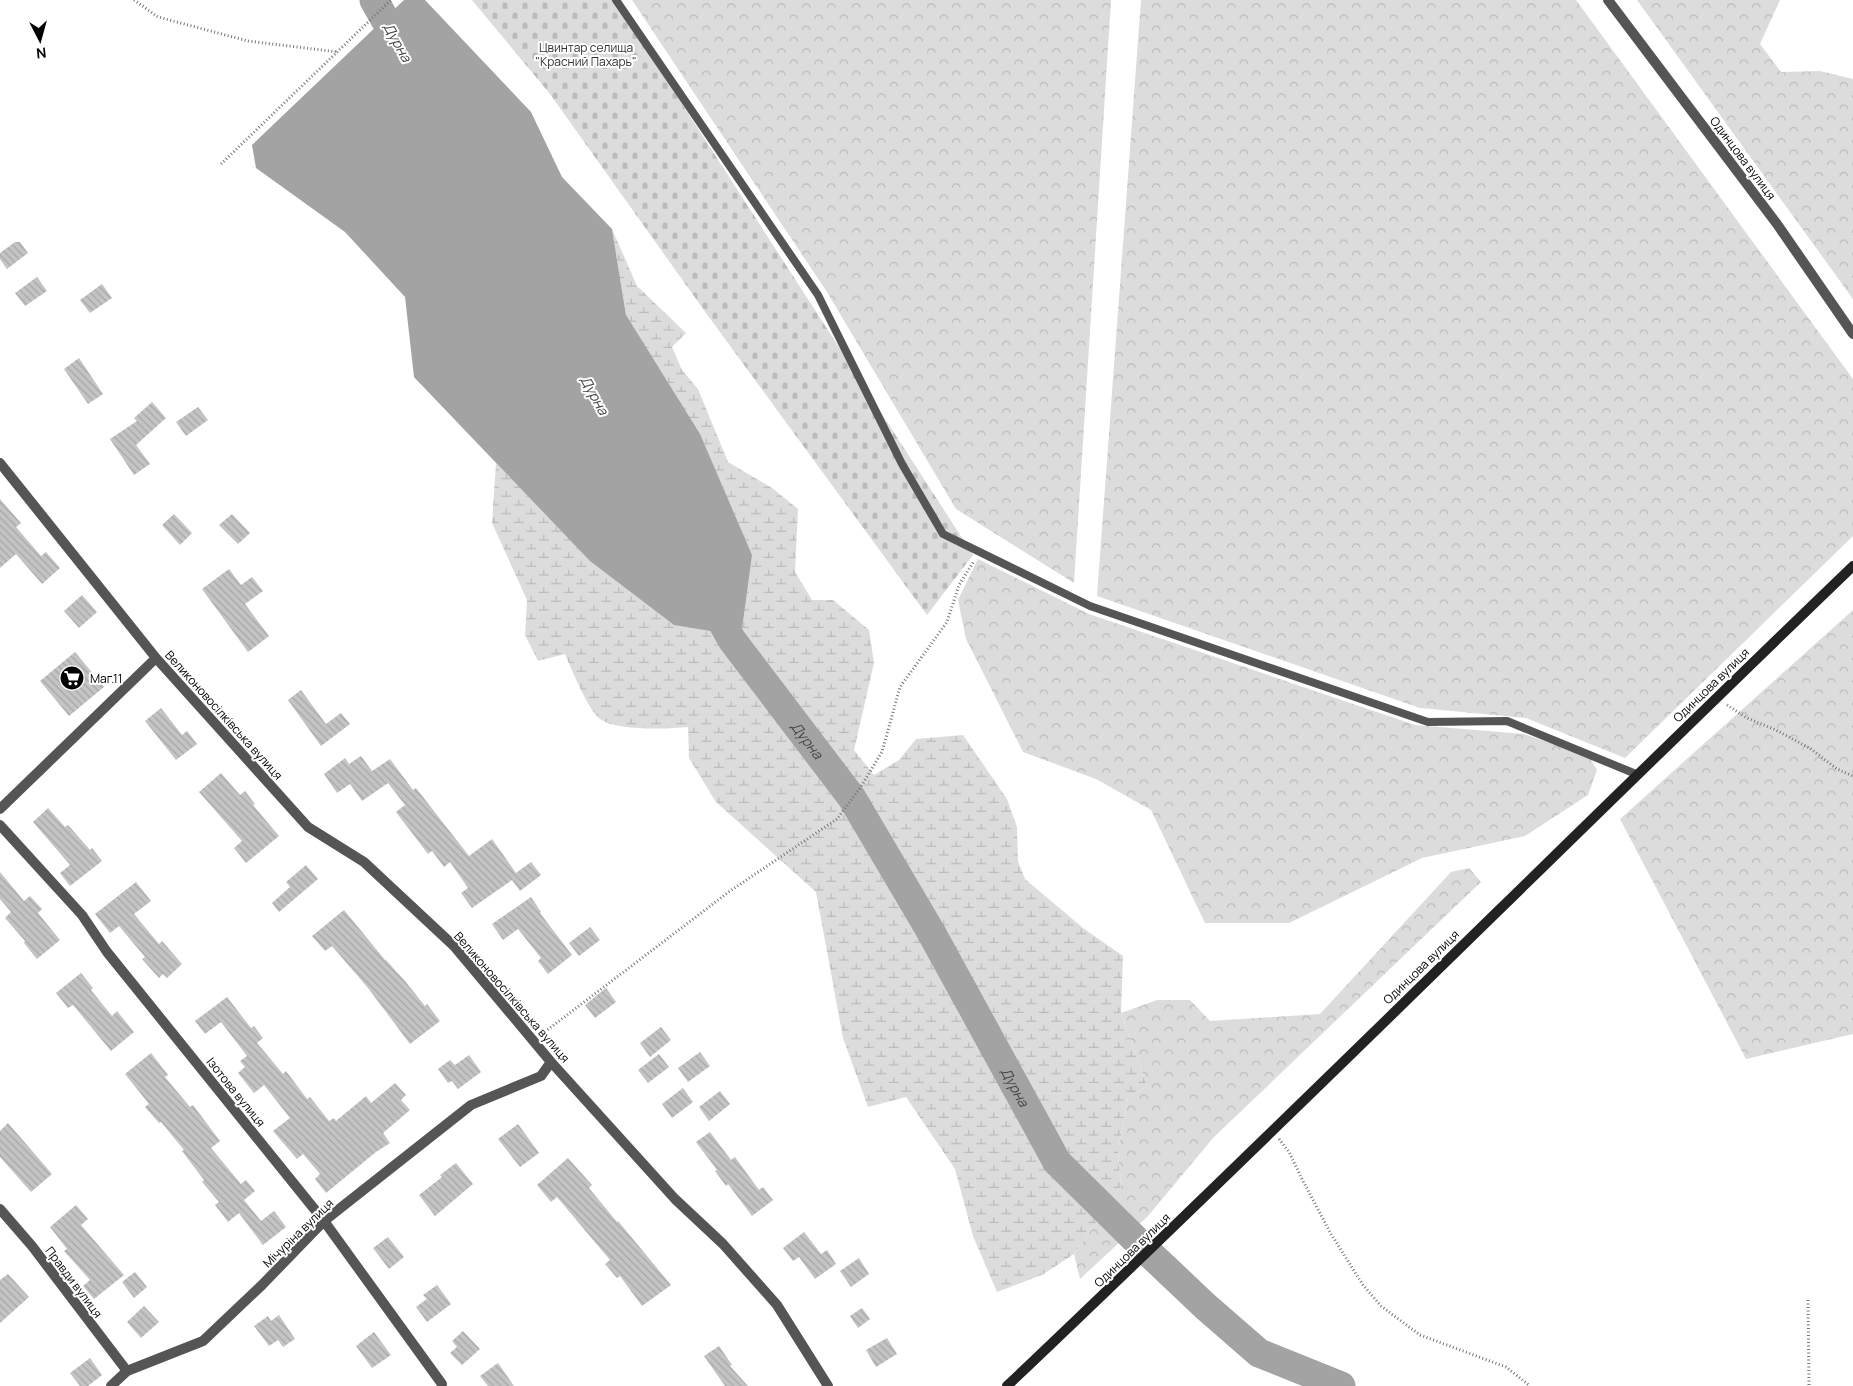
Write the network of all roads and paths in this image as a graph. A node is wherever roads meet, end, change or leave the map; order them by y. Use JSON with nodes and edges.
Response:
{"nodes":[{"id":1,"x":134,"y":0,"type":"edge"},
{"id":2,"x":386,"y":0,"type":"edge"},
{"id":3,"x":391,"y":0,"type":"edge"},
{"id":4,"x":616,"y":0,"type":"edge"},
{"id":5,"x":1608,"y":0,"type":"edge"},
{"id":6,"x":387,"y":5,"type":"junction"},
{"id":7,"x":338,"y":52,"type":"junction"},
{"id":8,"x":221,"y":164,"type":"dead end"},
{"id":9,"x":1853,"y":334,"type":"edge"},
{"id":10,"x":0,"y":464,"type":"edge"},
{"id":11,"x":979,"y":552,"type":"junction"},
{"id":12,"x":1853,"y":566,"type":"edge"},
{"id":13,"x":156,"y":658,"type":"junction"},
{"id":14,"x":1716,"y":697,"type":"junction"},
{"id":15,"x":1636,"y":774,"type":"junction"},
{"id":16,"x":1853,"y":776,"type":"edge"},
{"id":17,"x":0,"y":809,"type":"edge"},
{"id":18,"x":0,"y":825,"type":"edge"},
{"id":19,"x":533,"y":1041,"type":"junction"},
{"id":20,"x":551,"y":1062,"type":"junction"},
{"id":21,"x":1272,"y":1130,"type":"junction"},
{"id":22,"x":0,"y":1209,"type":"edge"},
{"id":23,"x":324,"y":1221,"type":"junction"},
{"id":24,"x":1808,"y":1300,"type":"dead end"},
{"id":25,"x":127,"y":1371,"type":"junction"},
{"id":26,"x":445,"y":1385,"type":"edge"},
{"id":27,"x":111,"y":1386,"type":"edge"},
{"id":28,"x":828,"y":1386,"type":"edge"},
{"id":29,"x":1007,"y":1386,"type":"edge"},
{"id":30,"x":1530,"y":1386,"type":"edge"},
{"id":31,"x":1809,"y":1386,"type":"edge"}],
"edges":[{"from":1,"to":7,"type":"path"},
{"from":2,"to":6,"type":"path"},
{"from":3,"to":6,"type":"path"},
{"from":4,"to":11,"type":"lane"},
{"from":5,"to":9,"type":"street","name":"Одинцова вулиця"},
{"from":6,"to":7,"type":"path"},
{"from":7,"to":8,"type":"path"},
{"from":10,"to":13,"type":"street","name":"Великоновосілківська вулиця"},
{"from":11,"to":15,"type":"lane"},
{"from":11,"to":19,"type":"path"},
{"from":12,"to":14,"type":"main road","name":"Одинцова вулиця"},
{"from":13,"to":17,"type":"street"},
{"from":13,"to":19,"type":"street","name":"Великоновосілківська вулиця"},
{"from":14,"to":15,"type":"main road","name":"Одинцова вулиця"},
{"from":14,"to":16,"type":"path"},
{"from":15,"to":21,"type":"main road","name":"Одинцова вулиця"},
{"from":18,"to":23,"type":"street","name":"Ізотова вулиця"},
{"from":19,"to":20,"type":"street","name":"Великоновосілківська вулиця"},
{"from":20,"to":23,"type":"street","name":"Мічуріна вулиця"},
{"from":20,"to":28,"type":"street","name":"Великоновосілківська вулиця"},
{"from":21,"to":29,"type":"main road","name":"Одинцова вулиця"},
{"from":21,"to":30,"type":"path"},
{"from":22,"to":25,"type":"street","name":"Правди вулиця"},
{"from":23,"to":25,"type":"street","name":"Мічуріна вулиця"},
{"from":23,"to":26,"type":"street","name":"Ізотова вулиця"},
{"from":24,"to":31,"type":"path"},
{"from":25,"to":27,"type":"street","name":"Мічуріна вулиця"}]}
